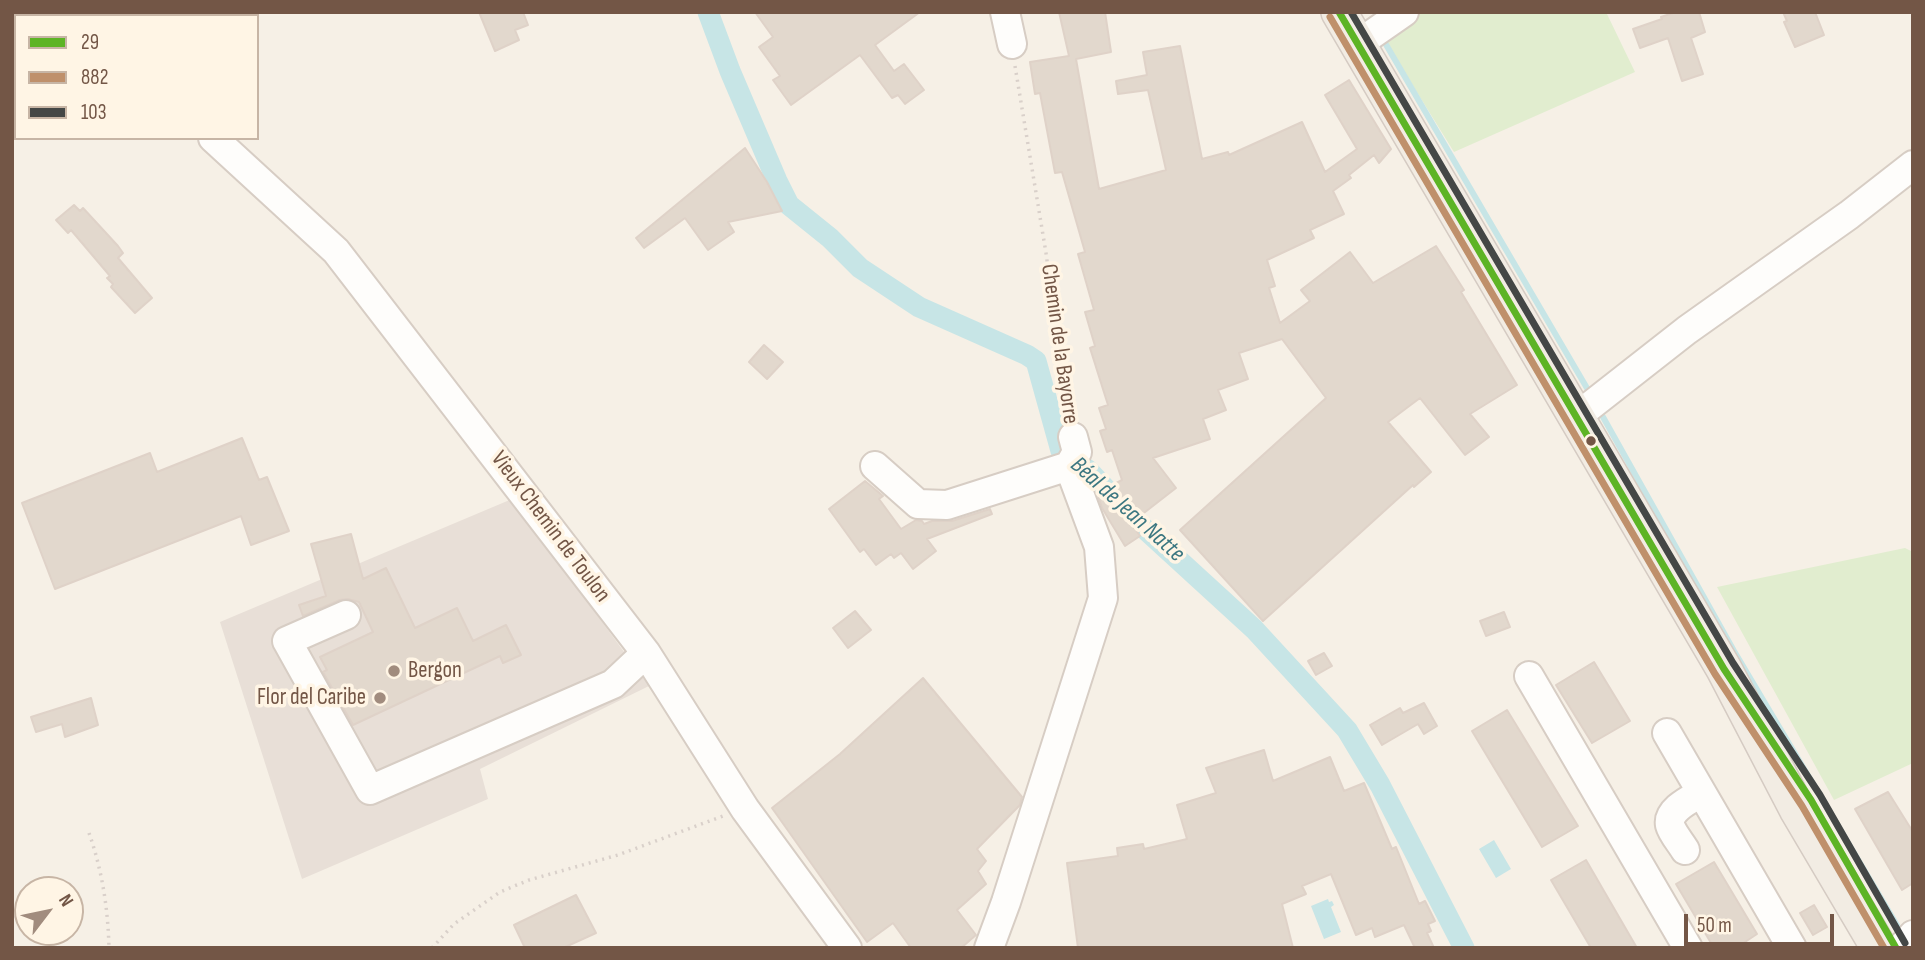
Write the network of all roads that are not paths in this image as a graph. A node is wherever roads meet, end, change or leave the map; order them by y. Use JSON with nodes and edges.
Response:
{"nodes":[{"id":1,"x":1005,"y":12,"type":"edge"},
{"id":2,"x":1339,"y":12,"type":"edge"},
{"id":3,"x":1404,"y":12,"type":"edge"},
{"id":4,"x":1012,"y":44,"type":"road end"},
{"id":5,"x":1358,"y":44,"type":"junction"},
{"id":6,"x":215,"y":140,"type":"edge"},
{"id":7,"x":1913,"y":165,"type":"edge"},
{"id":8,"x":1576,"y":417,"type":"junction"},
{"id":9,"x":875,"y":467,"type":"dead end"},
{"id":10,"x":346,"y":615,"type":"dead end"},
{"id":11,"x":646,"y":653,"type":"junction"},
{"id":12,"x":1724,"y":668,"type":"junction"},
{"id":13,"x":1529,"y":677,"type":"dead end"},
{"id":14,"x":1667,"y":733,"type":"dead end"},
{"id":15,"x":1701,"y":793,"type":"junction"},
{"id":16,"x":1685,"y":850,"type":"dead end"},
{"id":17,"x":1913,"y":935,"type":"edge"},
{"id":18,"x":847,"y":948,"type":"edge"},
{"id":19,"x":989,"y":948,"type":"edge"},
{"id":20,"x":1688,"y":948,"type":"edge"},
{"id":21,"x":1792,"y":948,"type":"edge"},
{"id":22,"x":1878,"y":948,"type":"edge"},
{"id":23,"x":1896,"y":948,"type":"edge"},
{"id":24,"x":1902,"y":948,"type":"edge"}],
"edges":[{"from":1,"to":4,"type":"street"},
{"from":2,"to":5,"type":"main road"},
{"from":3,"to":5,"type":"street"},
{"from":5,"to":8,"type":"main road"},
{"from":6,"to":11,"type":"street","name":"Vieux Chemin de Toulon"},
{"from":7,"to":8,"type":"street"},
{"from":8,"to":12,"type":"main road"},
{"from":9,"to":19,"type":"street"},
{"from":10,"to":11,"type":"street"},
{"from":11,"to":18,"type":"street","name":"Vieux Chemin de Toulon"},
{"from":12,"to":22,"type":"main road"},
{"from":12,"to":23,"type":"main road"},
{"from":13,"to":20,"type":"street"},
{"from":14,"to":15,"type":"street"},
{"from":15,"to":16,"type":"street"},
{"from":15,"to":21,"type":"street"},
{"from":17,"to":24,"type":"street"}]}
